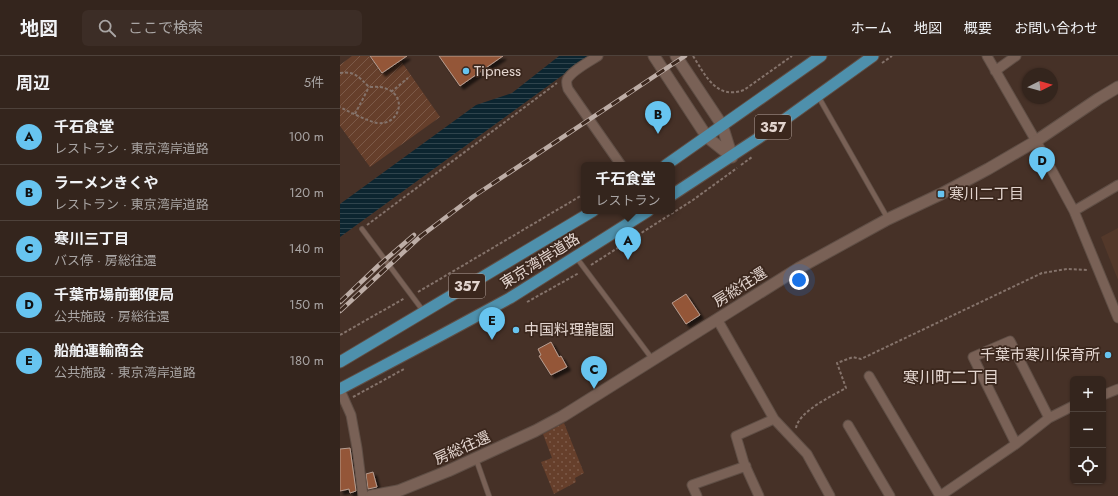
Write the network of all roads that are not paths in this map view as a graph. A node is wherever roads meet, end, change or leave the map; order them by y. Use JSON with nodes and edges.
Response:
{"nodes":[{"id":1,"x":598,"y":56,"type":"edge"},
{"id":2,"x":654,"y":56,"type":"edge"},
{"id":3,"x":676,"y":56,"type":"edge"},
{"id":4,"x":821,"y":56,"type":"edge"},
{"id":5,"x":873,"y":56,"type":"edge"},
{"id":6,"x":986,"y":56,"type":"edge"},
{"id":7,"x":1016,"y":56,"type":"edge"},
{"id":8,"x":995,"y":71,"type":"junction"},
{"id":9,"x":1118,"y":87,"type":"edge"},
{"id":10,"x":818,"y":96,"type":"junction"},
{"id":11,"x":722,"y":126,"type":"junction"},
{"id":12,"x":707,"y":137,"type":"junction"},
{"id":13,"x":1036,"y":141,"type":"junction"},
{"id":14,"x":732,"y":156,"type":"junction"},
{"id":15,"x":619,"y":162,"type":"edge"},
{"id":16,"x":670,"y":162,"type":"edge"},
{"id":17,"x":1118,"y":185,"type":"edge"},
{"id":18,"x":675,"y":193,"type":"edge"},
{"id":19,"x":1074,"y":211,"type":"junction"},
{"id":20,"x":588,"y":214,"type":"edge"},
{"id":21,"x":643,"y":214,"type":"edge"},
{"id":22,"x":888,"y":219,"type":"junction"},
{"id":23,"x":362,"y":229,"type":"road end"},
{"id":24,"x":576,"y":257,"type":"junction"},
{"id":25,"x":424,"y":312,"type":"junction"},
{"id":26,"x":1118,"y":318,"type":"edge"},
{"id":27,"x":717,"y":319,"type":"junction"},
{"id":28,"x":653,"y":360,"type":"junction"},
{"id":29,"x":340,"y":362,"type":"edge"},
{"id":30,"x":869,"y":376,"type":"dead end"},
{"id":31,"x":1118,"y":389,"type":"edge"},
{"id":32,"x":340,"y":390,"type":"edge"},
{"id":33,"x":1106,"y":394,"type":"edge"},
{"id":34,"x":1070,"y":408,"type":"edge"},
{"id":35,"x":774,"y":418,"type":"junction"},
{"id":36,"x":1049,"y":418,"type":"junction"},
{"id":37,"x":848,"y":425,"type":"dead end"},
{"id":38,"x":1016,"y":444,"type":"junction"},
{"id":39,"x":476,"y":459,"type":"junction"},
{"id":40,"x":746,"y":466,"type":"junction"},
{"id":41,"x":363,"y":496,"type":"edge"},
{"id":42,"x":376,"y":496,"type":"edge"},
{"id":43,"x":489,"y":496,"type":"edge"},
{"id":44,"x":697,"y":496,"type":"edge"},
{"id":45,"x":759,"y":496,"type":"edge"},
{"id":46,"x":830,"y":496,"type":"edge"},
{"id":47,"x":890,"y":496,"type":"edge"}],
"edges":[{"from":1,"to":15,"type":"street"},
{"from":2,"to":12,"type":"street"},
{"from":3,"to":11,"type":"street"},
{"from":4,"to":11,"type":"highway","number":"357"},
{"from":5,"to":10,"type":"highway","number":"357"},
{"from":6,"to":8,"type":"street"},
{"from":7,"to":8,"type":"street"},
{"from":8,"to":13,"type":"street"},
{"from":9,"to":13,"type":"street","name":"房総往還"},
{"from":10,"to":14,"type":"highway","number":"357"},
{"from":10,"to":22,"type":"lane"},
{"from":11,"to":12,"type":"highway","number":"357"},
{"from":11,"to":14,"type":"street"},
{"from":12,"to":14,"type":"street"},
{"from":12,"to":16,"type":"highway","number":"357"},
{"from":13,"to":19,"type":"street"},
{"from":13,"to":22,"type":"street","name":"房総往還"},
{"from":14,"to":18,"type":"highway","number":"357"},
{"from":17,"to":19,"type":"street"},
{"from":19,"to":26,"type":"street"},
{"from":20,"to":25,"type":"highway","name":"東京湾岸道路","number":"357"},
{"from":21,"to":24,"type":"highway","name":"東京湾岸道路","number":"357"},
{"from":22,"to":27,"type":"street","name":"房総往還"},
{"from":23,"to":25,"type":"lane"},
{"from":24,"to":28,"type":"lane"},
{"from":24,"to":32,"type":"highway","name":"東京湾岸道路","number":"357"},
{"from":25,"to":29,"type":"highway","name":"東京湾岸道路","number":"357"},
{"from":27,"to":28,"type":"street","name":"房総往還"},
{"from":27,"to":35,"type":"street"},
{"from":28,"to":39,"type":"street","name":"房総往還"},
{"from":30,"to":38,"type":"street"},
{"from":31,"to":33,"type":"street"},
{"from":32,"to":41,"type":"street"},
{"from":34,"to":36,"type":"street"},
{"from":35,"to":40,"type":"street"},
{"from":35,"to":46,"type":"street"},
{"from":36,"to":38,"type":"street"},
{"from":36,"to":38,"type":"street"},
{"from":37,"to":47,"type":"street"},
{"from":39,"to":42,"type":"street","name":"房総往還"},
{"from":39,"to":43,"type":"lane"},
{"from":40,"to":44,"type":"street"},
{"from":40,"to":45,"type":"street"}]}
